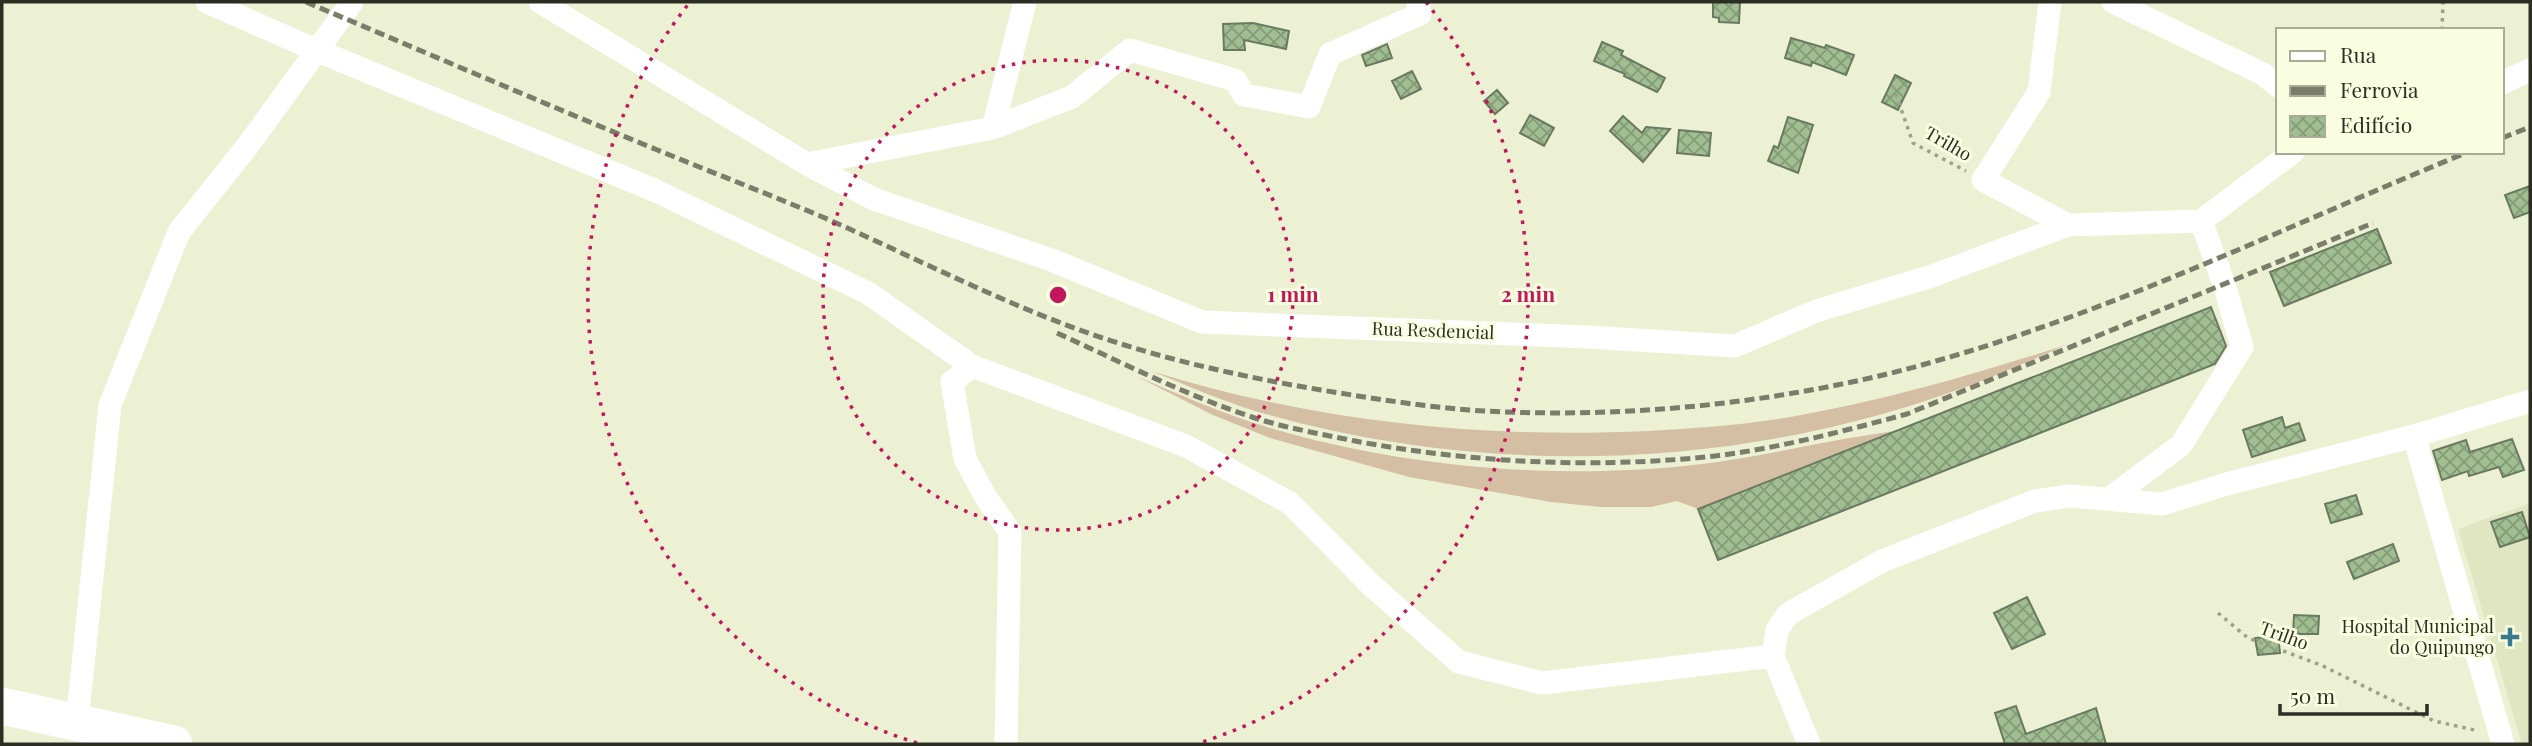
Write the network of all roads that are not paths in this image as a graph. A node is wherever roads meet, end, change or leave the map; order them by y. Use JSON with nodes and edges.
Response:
{"nodes":[{"id":1,"x":207,"y":2,"type":"edge"},
{"id":2,"x":352,"y":2,"type":"edge"},
{"id":3,"x":540,"y":2,"type":"edge"},
{"id":4,"x":1025,"y":2,"type":"edge"},
{"id":5,"x":1418,"y":2,"type":"edge"},
{"id":6,"x":2050,"y":2,"type":"edge"},
{"id":7,"x":2113,"y":2,"type":"edge"},
{"id":8,"x":318,"y":51,"type":"junction"},
{"id":9,"x":2530,"y":70,"type":"edge"},
{"id":10,"x":2504,"y":82,"type":"edge"},
{"id":11,"x":2276,"y":84,"type":"edge"},
{"id":12,"x":993,"y":128,"type":"junction"},
{"id":13,"x":2290,"y":154,"type":"edge"},
{"id":14,"x":807,"y":164,"type":"junction"},
{"id":15,"x":2201,"y":221,"type":"junction"},
{"id":16,"x":2068,"y":225,"type":"junction"},
{"id":17,"x":972,"y":366,"type":"junction"},
{"id":18,"x":2530,"y":401,"type":"edge"},
{"id":19,"x":2414,"y":436,"type":"junction"},
{"id":20,"x":2110,"y":498,"type":"junction"},
{"id":21,"x":1773,"y":656,"type":"junction"},
{"id":22,"x":2,"y":706,"type":"edge"},
{"id":23,"x":77,"y":722,"type":"junction"},
{"id":24,"x":2502,"y":741,"type":"edge"},
{"id":25,"x":174,"y":744,"type":"edge"},
{"id":26,"x":1006,"y":744,"type":"edge"},
{"id":27,"x":1809,"y":744,"type":"edge"}],
"edges":[{"from":1,"to":8,"type":"street"},
{"from":2,"to":8,"type":"street"},
{"from":3,"to":14,"type":"street","name":"Rua Resdencial"},
{"from":4,"to":12,"type":"street"},
{"from":5,"to":12,"type":"street"},
{"from":6,"to":16,"type":"street"},
{"from":7,"to":11,"type":"street"},
{"from":8,"to":17,"type":"street"},
{"from":8,"to":23,"type":"street"},
{"from":9,"to":10,"type":"street"},
{"from":12,"to":14,"type":"street"},
{"from":13,"to":15,"type":"street"},
{"from":14,"to":16,"type":"street","name":"Rua Resdencial"},
{"from":15,"to":16,"type":"street"},
{"from":15,"to":20,"type":"street"},
{"from":17,"to":21,"type":"street"},
{"from":17,"to":26,"type":"street"},
{"from":18,"to":19,"type":"street"},
{"from":19,"to":20,"type":"street"},
{"from":19,"to":24,"type":"street"},
{"from":20,"to":21,"type":"street"},
{"from":21,"to":27,"type":"street"},
{"from":22,"to":23,"type":"main road"},
{"from":23,"to":25,"type":"main road"}]}
